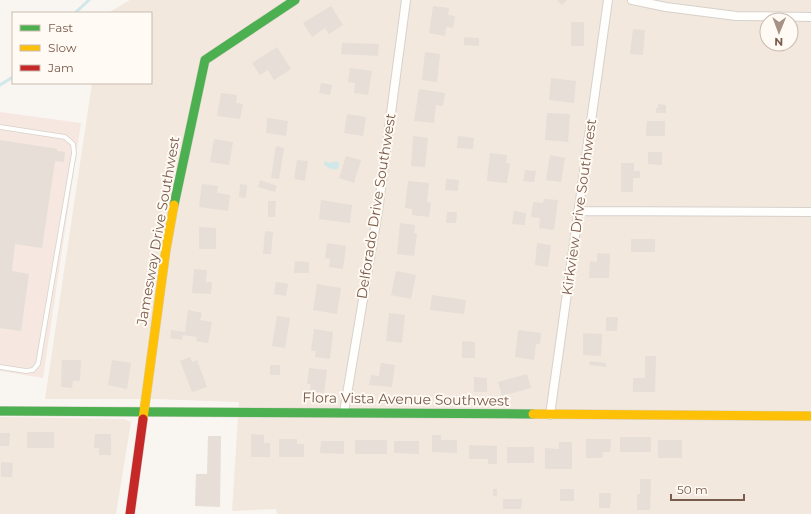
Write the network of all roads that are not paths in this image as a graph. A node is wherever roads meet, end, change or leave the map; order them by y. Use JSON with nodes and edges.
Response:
{"nodes":[{"id":1,"x":295,"y":0,"type":"edge"},
{"id":2,"x":406,"y":0,"type":"edge"},
{"id":3,"x":608,"y":0,"type":"edge"},
{"id":4,"x":632,"y":0,"type":"edge"},
{"id":5,"x":811,"y":17,"type":"edge"},
{"id":6,"x":0,"y":127,"type":"edge"},
{"id":7,"x":578,"y":211,"type":"junction"},
{"id":8,"x":811,"y":212,"type":"edge"},
{"id":9,"x":0,"y":367,"type":"edge"},
{"id":10,"x":0,"y":411,"type":"edge"},
{"id":11,"x":144,"y":412,"type":"junction"},
{"id":12,"x":344,"y":412,"type":"junction"},
{"id":13,"x":550,"y":415,"type":"junction"},
{"id":14,"x":811,"y":416,"type":"edge"},
{"id":15,"x":130,"y":514,"type":"edge"}],
"edges":[{"from":1,"to":11,"type":"street","name":"Jamesway Drive Southwest"},
{"from":2,"to":12,"type":"street","name":"Delforado Drive Southwest"},
{"from":3,"to":7,"type":"street","name":"Kirkview Drive Southwest"},
{"from":4,"to":5,"type":"street"},
{"from":6,"to":9,"type":"lane"},
{"from":7,"to":8,"type":"street"},
{"from":7,"to":13,"type":"street","name":"Kirkview Drive Southwest"},
{"from":10,"to":11,"type":"street","name":"Flora Vista Avenue Southwest"},
{"from":11,"to":12,"type":"street","name":"Flora Vista Avenue Southwest"},
{"from":11,"to":15,"type":"street","name":"Jamesway Drive Southwest"},
{"from":12,"to":13,"type":"street","name":"Flora Vista Avenue Southwest"},
{"from":13,"to":14,"type":"street","name":"Flora Vista Avenue Southwest"}]}
